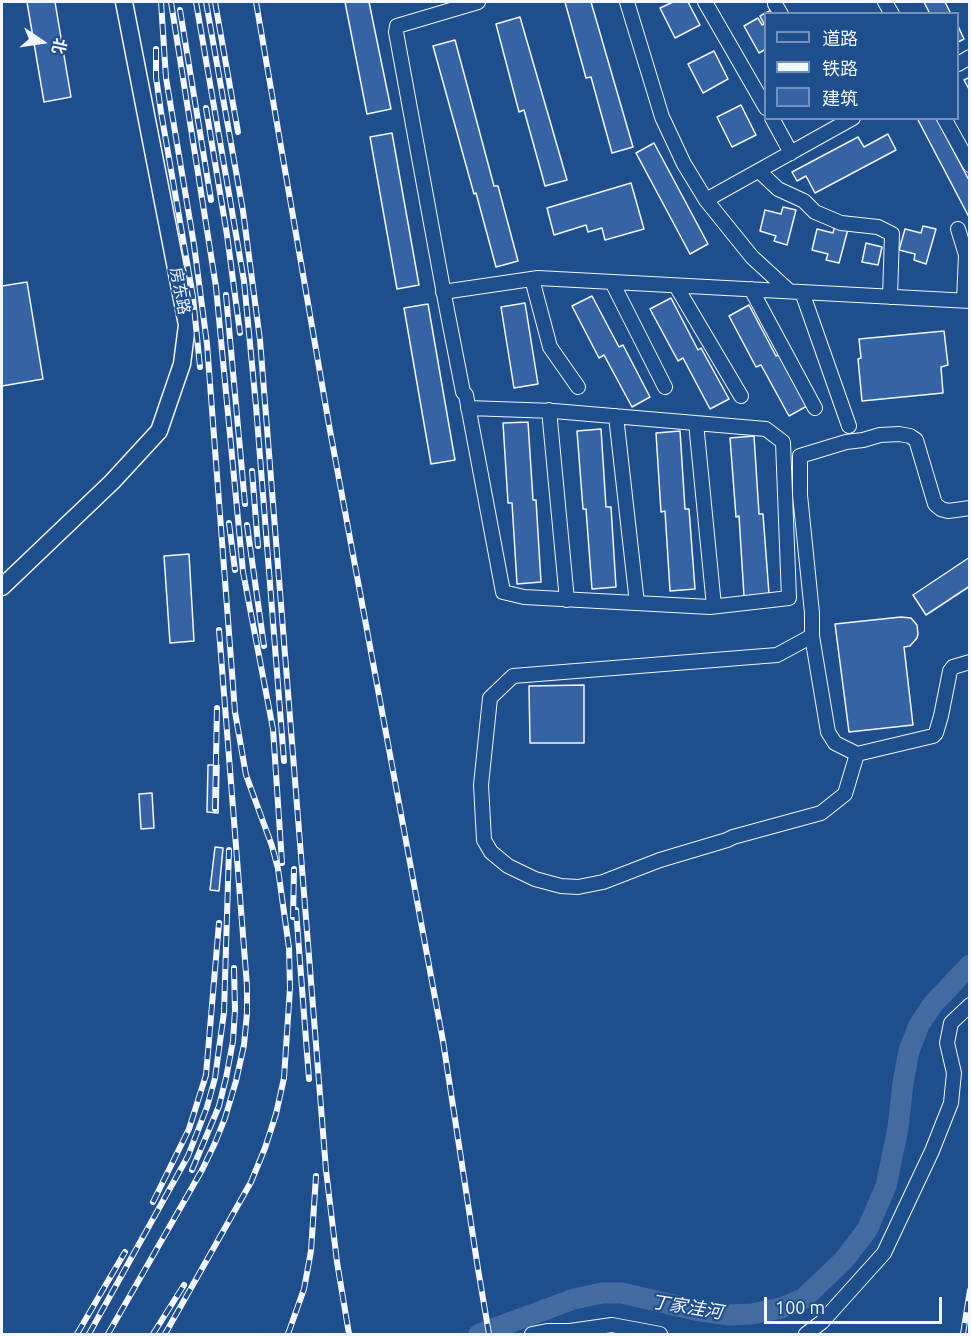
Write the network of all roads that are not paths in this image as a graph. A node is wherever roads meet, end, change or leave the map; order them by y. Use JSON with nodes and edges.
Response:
{"nodes":[{"id":1,"x":124,"y":2,"type":"edge"},
{"id":2,"x":478,"y":2,"type":"edge"},
{"id":3,"x":627,"y":2,"type":"edge"},
{"id":4,"x":705,"y":2,"type":"edge"},
{"id":5,"x":764,"y":106,"type":"edge"},
{"id":6,"x":773,"y":120,"type":"edge"},
{"id":7,"x":849,"y":120,"type":"edge"},
{"id":8,"x":945,"y":120,"type":"edge"},
{"id":9,"x":791,"y":153,"type":"junction"},
{"id":10,"x":969,"y":165,"type":"edge"},
{"id":11,"x":759,"y":171,"type":"junction"},
{"id":12,"x":706,"y":200,"type":"junction"},
{"id":13,"x":958,"y":229,"type":"dead end"},
{"id":14,"x":532,"y":279,"type":"junction"},
{"id":15,"x":612,"y":282,"type":"junction"},
{"id":16,"x":676,"y":285,"type":"junction"},
{"id":17,"x":751,"y":289,"type":"junction"},
{"id":18,"x":443,"y":292,"type":"junction"},
{"id":19,"x":795,"y":292,"type":"junction"},
{"id":20,"x":890,"y":297,"type":"junction"},
{"id":21,"x":967,"y":300,"type":"edge"},
{"id":22,"x":578,"y":387,"type":"dead end"},
{"id":23,"x":665,"y":387,"type":"dead end"},
{"id":24,"x":741,"y":396,"type":"dead end"},
{"id":25,"x":468,"y":408,"type":"junction"},
{"id":26,"x":815,"y":408,"type":"dead end"},
{"id":27,"x":549,"y":410,"type":"junction"},
{"id":28,"x":616,"y":416,"type":"junction"},
{"id":29,"x":696,"y":423,"type":"junction"},
{"id":30,"x":849,"y":426,"type":"dead end"},
{"id":31,"x":969,"y":508,"type":"edge"},
{"id":32,"x":2,"y":587,"type":"edge"},
{"id":33,"x":567,"y":600,"type":"junction"},
{"id":34,"x":637,"y":603,"type":"junction"},
{"id":35,"x":714,"y":606,"type":"junction"},
{"id":36,"x":812,"y":636,"type":"junction"},
{"id":37,"x":969,"y":662,"type":"edge"},
{"id":38,"x":857,"y":754,"type":"junction"},
{"id":39,"x":969,"y":1005,"type":"edge"},
{"id":40,"x":532,"y":1335,"type":"edge"},
{"id":41,"x":660,"y":1335,"type":"edge"},
{"id":42,"x":806,"y":1335,"type":"edge"}],
"edges":[{"from":1,"to":32,"type":"main road","name":"房东路"},
{"from":2,"to":18,"type":"street"},
{"from":3,"to":12,"type":"street"},
{"from":4,"to":5,"type":"street"},
{"from":6,"to":9,"type":"street"},
{"from":7,"to":9,"type":"street"},
{"from":8,"to":10,"type":"street"},
{"from":9,"to":11,"type":"street"},
{"from":11,"to":12,"type":"street"},
{"from":11,"to":20,"type":"street"},
{"from":12,"to":19,"type":"street"},
{"from":13,"to":21,"type":"street"},
{"from":14,"to":15,"type":"street"},
{"from":14,"to":18,"type":"street"},
{"from":14,"to":22,"type":"street"},
{"from":15,"to":16,"type":"street"},
{"from":15,"to":23,"type":"street"},
{"from":16,"to":17,"type":"street"},
{"from":16,"to":24,"type":"street"},
{"from":17,"to":19,"type":"street"},
{"from":17,"to":26,"type":"street"},
{"from":18,"to":25,"type":"street"},
{"from":19,"to":20,"type":"street"},
{"from":19,"to":30,"type":"street"},
{"from":20,"to":21,"type":"street"},
{"from":25,"to":27,"type":"street"},
{"from":25,"to":33,"type":"street"},
{"from":27,"to":28,"type":"street"},
{"from":27,"to":33,"type":"street"},
{"from":28,"to":29,"type":"street"},
{"from":28,"to":34,"type":"street"},
{"from":29,"to":35,"type":"street"},
{"from":29,"to":35,"type":"street"},
{"from":31,"to":36,"type":"street"},
{"from":33,"to":34,"type":"street"},
{"from":34,"to":35,"type":"street"},
{"from":36,"to":38,"type":"street"},
{"from":36,"to":38,"type":"street"},
{"from":37,"to":38,"type":"street"},
{"from":39,"to":42,"type":"street"},
{"from":40,"to":41,"type":"street"}]}
